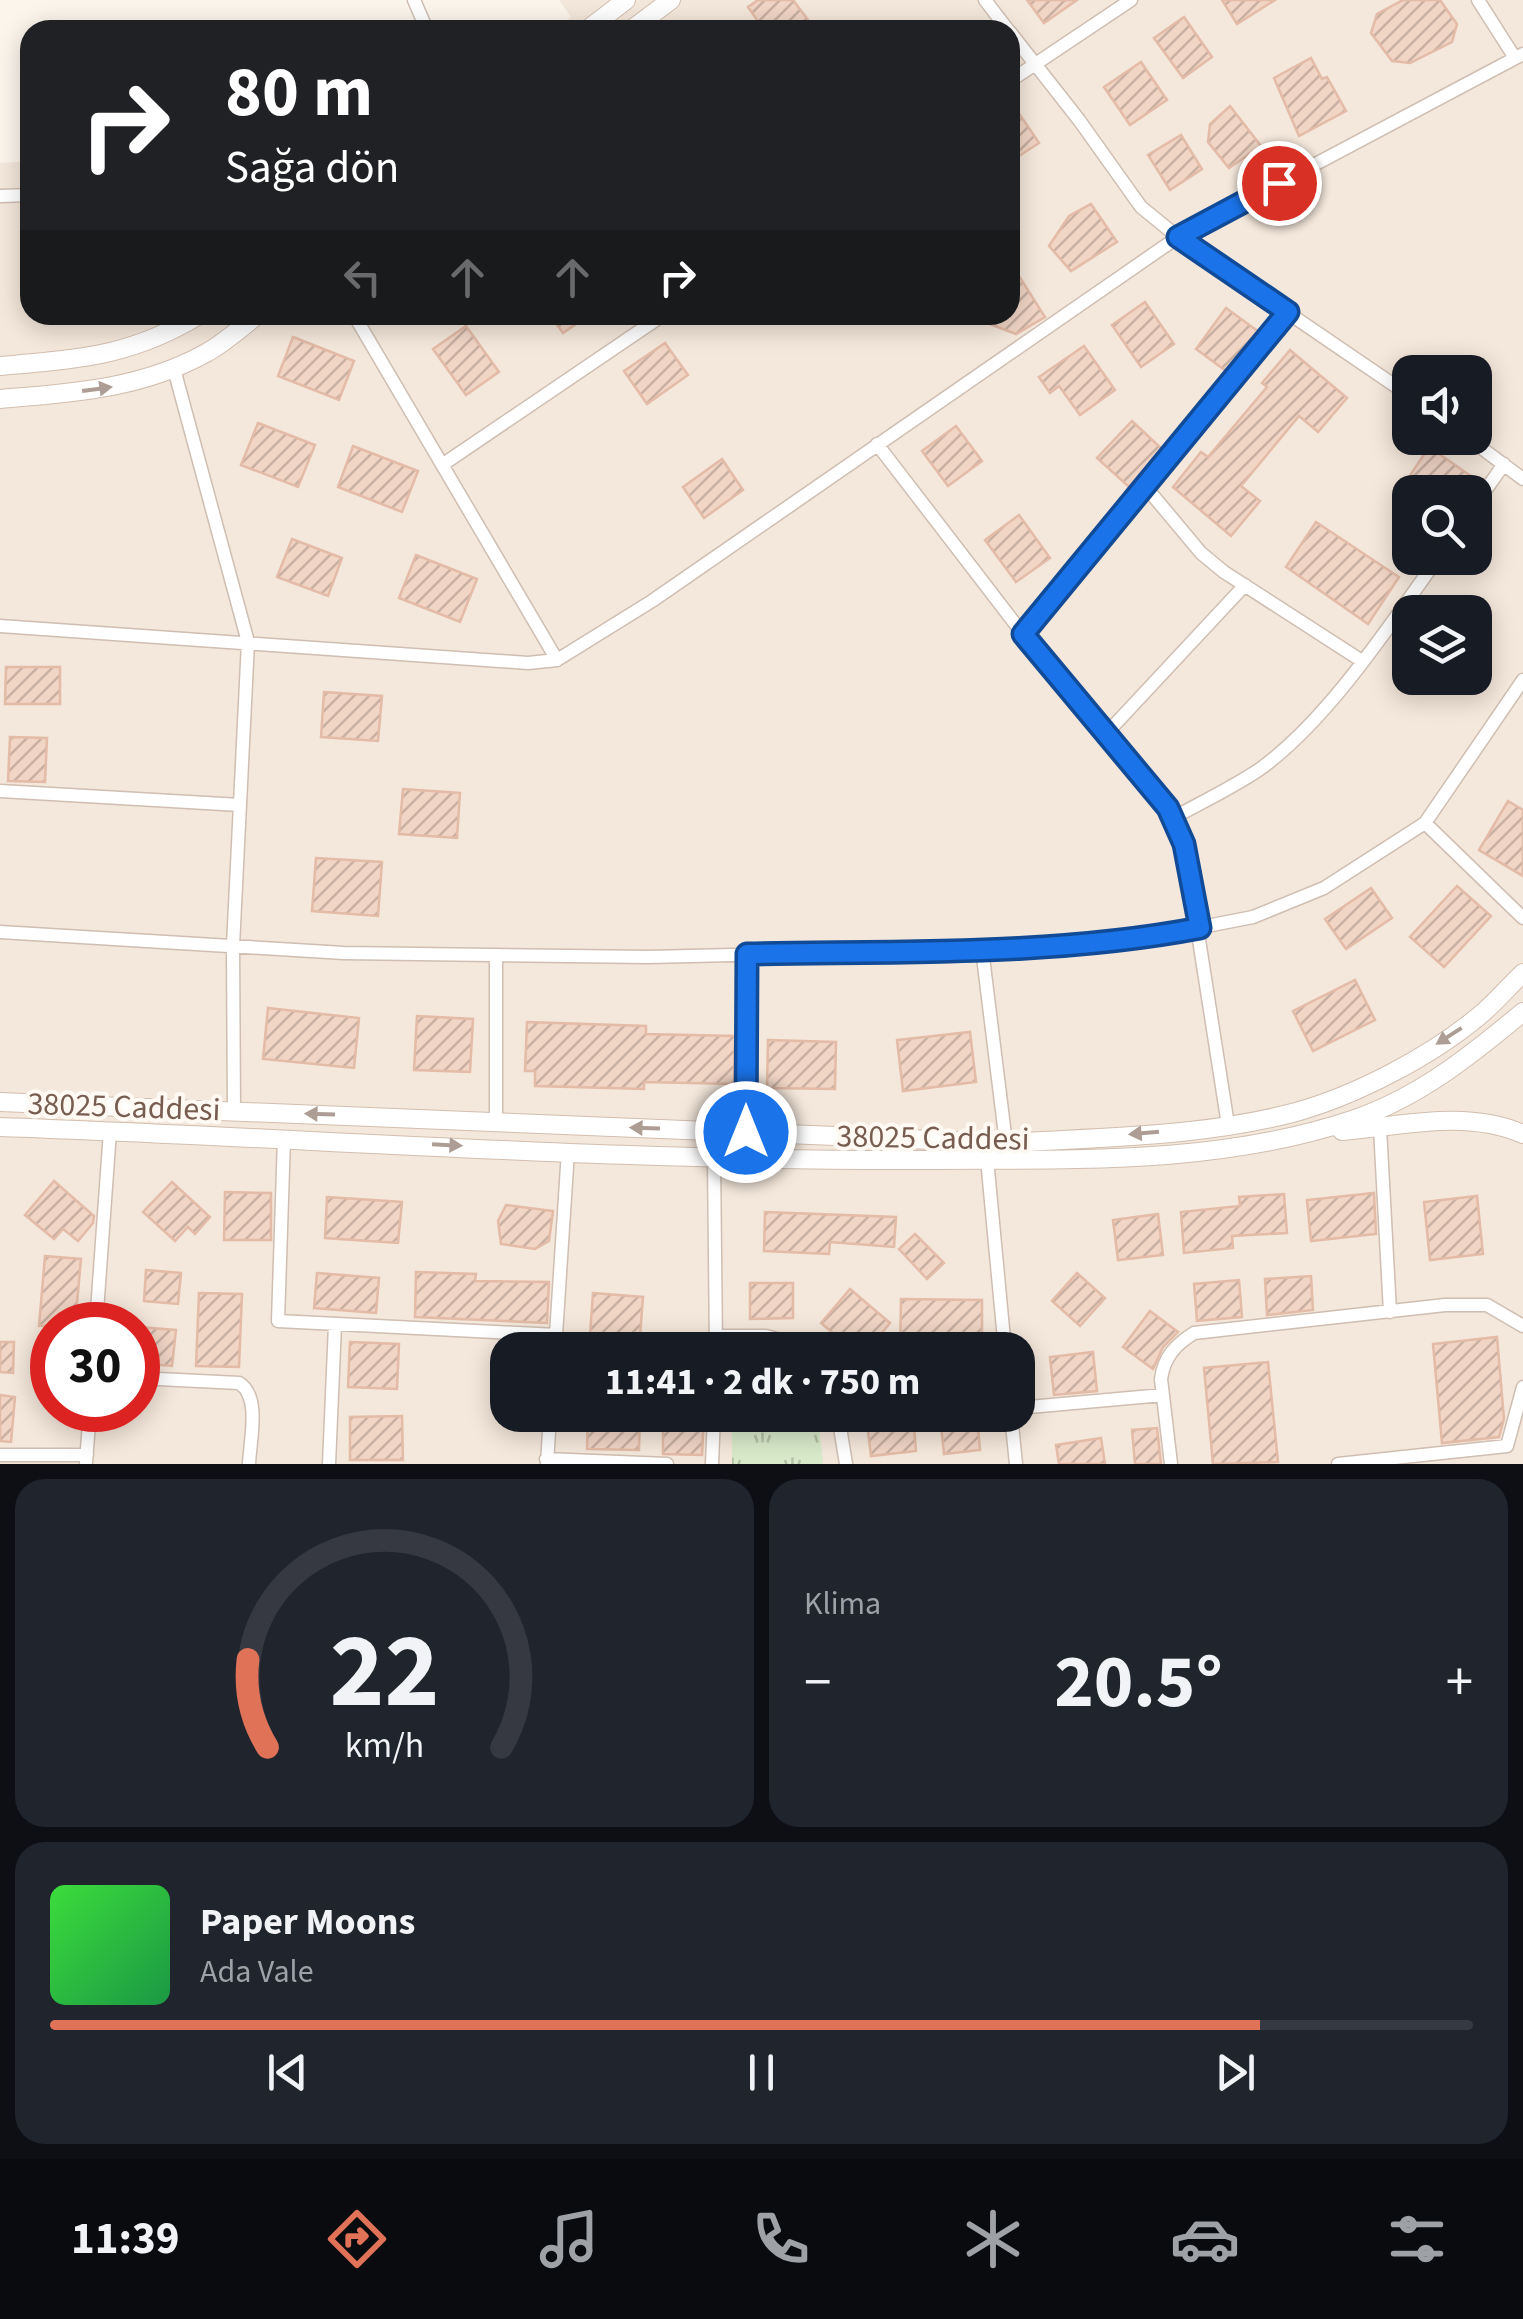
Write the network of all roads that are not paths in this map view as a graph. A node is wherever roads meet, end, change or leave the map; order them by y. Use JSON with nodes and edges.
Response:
{"nodes":[{"id":1,"x":626,"y":0,"type":"edge"},
{"id":2,"x":671,"y":0,"type":"edge"},
{"id":3,"x":984,"y":0,"type":"edge"},
{"id":4,"x":1132,"y":0,"type":"edge"},
{"id":5,"x":1478,"y":0,"type":"edge"},
{"id":6,"x":600,"y":20,"type":"edge"},
{"id":7,"x":644,"y":20,"type":"edge"},
{"id":8,"x":1000,"y":20,"type":"edge"},
{"id":9,"x":1020,"y":45,"type":"edge"},
{"id":10,"x":1519,"y":56,"type":"edge"},
{"id":11,"x":1035,"y":64,"type":"junction"},
{"id":12,"x":1020,"y":74,"type":"edge"},
{"id":13,"x":1178,"y":237,"type":"junction"},
{"id":14,"x":1288,"y":312,"type":"junction"},
{"id":15,"x":179,"y":325,"type":"edge"},
{"id":16,"x":244,"y":325,"type":"edge"},
{"id":17,"x":360,"y":325,"type":"edge"},
{"id":18,"x":647,"y":325,"type":"edge"},
{"id":19,"x":0,"y":366,"type":"edge"},
{"id":20,"x":174,"y":369,"type":"junction"},
{"id":21,"x":1392,"y":384,"type":"edge"},
{"id":22,"x":0,"y":398,"type":"edge"},
{"id":23,"x":877,"y":444,"type":"junction"},
{"id":24,"x":1492,"y":455,"type":"edge"},
{"id":25,"x":1504,"y":464,"type":"junction"},
{"id":26,"x":442,"y":465,"type":"junction"},
{"id":27,"x":1523,"y":478,"type":"edge"},
{"id":28,"x":1492,"y":481,"type":"edge"},
{"id":29,"x":1145,"y":486,"type":"junction"},
{"id":30,"x":1425,"y":575,"type":"edge"},
{"id":31,"x":1245,"y":585,"type":"junction"},
{"id":32,"x":0,"y":626,"type":"edge"},
{"id":33,"x":1023,"y":634,"type":"junction"},
{"id":34,"x":248,"y":642,"type":"junction"},
{"id":35,"x":556,"y":660,"type":"junction"},
{"id":36,"x":1362,"y":661,"type":"junction"},
{"id":37,"x":1523,"y":680,"type":"edge"},
{"id":38,"x":1106,"y":734,"type":"junction"},
{"id":39,"x":0,"y":792,"type":"edge"},
{"id":40,"x":240,"y":806,"type":"junction"},
{"id":41,"x":1173,"y":818,"type":"junction"},
{"id":42,"x":1425,"y":823,"type":"junction"},
{"id":43,"x":1523,"y":918,"type":"edge"},
{"id":44,"x":1200,"y":928,"type":"junction"},
{"id":45,"x":0,"y":932,"type":"edge"},
{"id":46,"x":233,"y":946,"type":"junction"},
{"id":47,"x":982,"y":949,"type":"junction"},
{"id":48,"x":747,"y":954,"type":"junction"},
{"id":49,"x":496,"y":955,"type":"junction"},
{"id":50,"x":1523,"y":973,"type":"edge"},
{"id":51,"x":1523,"y":1012,"type":"edge"},
{"id":52,"x":0,"y":1102,"type":"edge"},
{"id":53,"x":234,"y":1110,"type":"junction"},
{"id":54,"x":496,"y":1122,"type":"junction"},
{"id":55,"x":1228,"y":1125,"type":"junction"},
{"id":56,"x":0,"y":1127,"type":"edge"},
{"id":57,"x":1380,"y":1128,"type":"junction"},
{"id":58,"x":110,"y":1131,"type":"junction"},
{"id":59,"x":746,"y":1132,"type":"junction"},
{"id":60,"x":1523,"y":1134,"type":"edge"},
{"id":61,"x":1292,"y":1135,"type":"junction"},
{"id":62,"x":284,"y":1138,"type":"junction"},
{"id":63,"x":1006,"y":1143,"type":"junction"},
{"id":64,"x":568,"y":1151,"type":"junction"},
{"id":65,"x":714,"y":1158,"type":"junction"},
{"id":66,"x":987,"y":1160,"type":"junction"},
{"id":67,"x":98,"y":1302,"type":"edge"},
{"id":68,"x":1390,"y":1312,"type":"junction"},
{"id":69,"x":335,"y":1325,"type":"junction"},
{"id":70,"x":1523,"y":1326,"type":"edge"},
{"id":71,"x":490,"y":1332,"type":"edge"},
{"id":72,"x":557,"y":1332,"type":"edge"},
{"id":73,"x":716,"y":1332,"type":"edge"},
{"id":74,"x":1002,"y":1332,"type":"edge"},
{"id":75,"x":160,"y":1379,"type":"edge"},
{"id":76,"x":1523,"y":1386,"type":"edge"},
{"id":77,"x":1162,"y":1395,"type":"junction"},
{"id":78,"x":1035,"y":1406,"type":"edge"},
{"id":79,"x":88,"y":1432,"type":"edge"},
{"id":80,"x":549,"y":1432,"type":"edge"},
{"id":81,"x":713,"y":1432,"type":"edge"},
{"id":82,"x":841,"y":1432,"type":"edge"},
{"id":83,"x":1013,"y":1432,"type":"edge"},
{"id":84,"x":1508,"y":1446,"type":"junction"},
{"id":85,"x":0,"y":1455,"type":"edge"},
{"id":86,"x":1523,"y":1456,"type":"edge"},
{"id":87,"x":86,"y":1460,"type":"edge"},
{"id":88,"x":546,"y":1462,"type":"edge"},
{"id":89,"x":1376,"y":1462,"type":"edge"},
{"id":90,"x":249,"y":1464,"type":"edge"},
{"id":91,"x":329,"y":1464,"type":"edge"},
{"id":92,"x":667,"y":1464,"type":"edge"},
{"id":93,"x":712,"y":1464,"type":"edge"},
{"id":94,"x":846,"y":1464,"type":"edge"},
{"id":95,"x":1016,"y":1464,"type":"edge"},
{"id":96,"x":1171,"y":1464,"type":"edge"},
{"id":97,"x":1338,"y":1464,"type":"edge"}],
"edges":[{"from":1,"to":6,"type":"main road"},
{"from":2,"to":7,"type":"main road"},
{"from":3,"to":8,"type":"street"},
{"from":4,"to":11,"type":"street"},
{"from":5,"to":10,"type":"street"},
{"from":9,"to":11,"type":"street"},
{"from":10,"to":13,"type":"street"},
{"from":11,"to":12,"type":"street"},
{"from":11,"to":13,"type":"street"},
{"from":13,"to":14,"type":"street"},
{"from":13,"to":23,"type":"street"},
{"from":14,"to":21,"type":"street"},
{"from":14,"to":29,"type":"street"},
{"from":15,"to":19,"type":"main road"},
{"from":16,"to":20,"type":"main road"},
{"from":17,"to":26,"type":"street"},
{"from":18,"to":26,"type":"street"},
{"from":22,"to":20,"type":"main road","one_way":true},
{"from":20,"to":34,"type":"street"},
{"from":23,"to":33,"type":"street"},
{"from":23,"to":35,"type":"street"},
{"from":24,"to":25,"type":"street"},
{"from":25,"to":27,"type":"street"},
{"from":25,"to":28,"type":"street"},
{"from":26,"to":35,"type":"street"},
{"from":29,"to":31,"type":"street"},
{"from":29,"to":33,"type":"street"},
{"from":30,"to":36,"type":"street"},
{"from":31,"to":36,"type":"street"},
{"from":31,"to":38,"type":"street"},
{"from":32,"to":34,"type":"street"},
{"from":33,"to":38,"type":"street"},
{"from":34,"to":35,"type":"street"},
{"from":34,"to":40,"type":"street"},
{"from":36,"to":41,"type":"street"},
{"from":37,"to":42,"type":"street"},
{"from":38,"to":41,"type":"street"},
{"from":39,"to":40,"type":"street"},
{"from":40,"to":46,"type":"street"},
{"from":41,"to":44,"type":"street"},
{"from":42,"to":43,"type":"street"},
{"from":42,"to":44,"type":"street"},
{"from":44,"to":47,"type":"street"},
{"from":44,"to":55,"type":"street"},
{"from":45,"to":46,"type":"street"},
{"from":46,"to":49,"type":"street"},
{"from":46,"to":53,"type":"street"},
{"from":47,"to":48,"type":"street"},
{"from":47,"to":63,"type":"street"},
{"from":48,"to":49,"type":"street"},
{"from":48,"to":59,"type":"street"},
{"from":49,"to":54,"type":"street"},
{"from":50,"to":55,"type":"main road","name":"38025 Caddesi","one_way":true},
{"from":51,"to":61,"type":"main road","name":"38025 Caddesi"},
{"from":52,"to":53,"type":"main road","name":"38025 Caddesi"},
{"from":54,"to":53,"type":"main road","name":"38025 Caddesi","one_way":true},
{"from":59,"to":54,"type":"main road","name":"38025 Caddesi","one_way":true},
{"from":55,"to":63,"type":"main road","name":"38025 Caddesi","one_way":true},
{"from":56,"to":58,"type":"main road","name":"38025 Caddesi"},
{"from":57,"to":60,"type":"main road"},
{"from":57,"to":61,"type":"main road"},
{"from":57,"to":68,"type":"street"},
{"from":58,"to":62,"type":"main road","name":"38025 Caddesi"},
{"from":58,"to":67,"type":"street"},
{"from":59,"to":63,"type":"main road","name":"38025 Caddesi"},
{"from":61,"to":66,"type":"main road","name":"38025 Caddesi"},
{"from":62,"to":64,"type":"main road","name":"38025 Caddesi","one_way":true},
{"from":62,"to":69,"type":"street"},
{"from":64,"to":65,"type":"main road","name":"38025 Caddesi"},
{"from":64,"to":72,"type":"street"},
{"from":65,"to":66,"type":"main road","name":"38025 Caddesi"},
{"from":65,"to":73,"type":"street"},
{"from":66,"to":74,"type":"street"},
{"from":68,"to":70,"type":"street"},
{"from":68,"to":77,"type":"street"},
{"from":69,"to":71,"type":"street"},
{"from":69,"to":91,"type":"street"},
{"from":75,"to":90,"type":"street"},
{"from":76,"to":84,"type":"street"},
{"from":77,"to":78,"type":"street"},
{"from":77,"to":96,"type":"street"},
{"from":79,"to":87,"type":"street"},
{"from":80,"to":88,"type":"street"},
{"from":81,"to":93,"type":"street"},
{"from":82,"to":94,"type":"street"},
{"from":83,"to":95,"type":"street"},
{"from":84,"to":86,"type":"street"},
{"from":84,"to":89,"type":"street"},
{"from":85,"to":87,"type":"street"},
{"from":88,"to":92,"type":"street"},
{"from":89,"to":97,"type":"street"}]}
